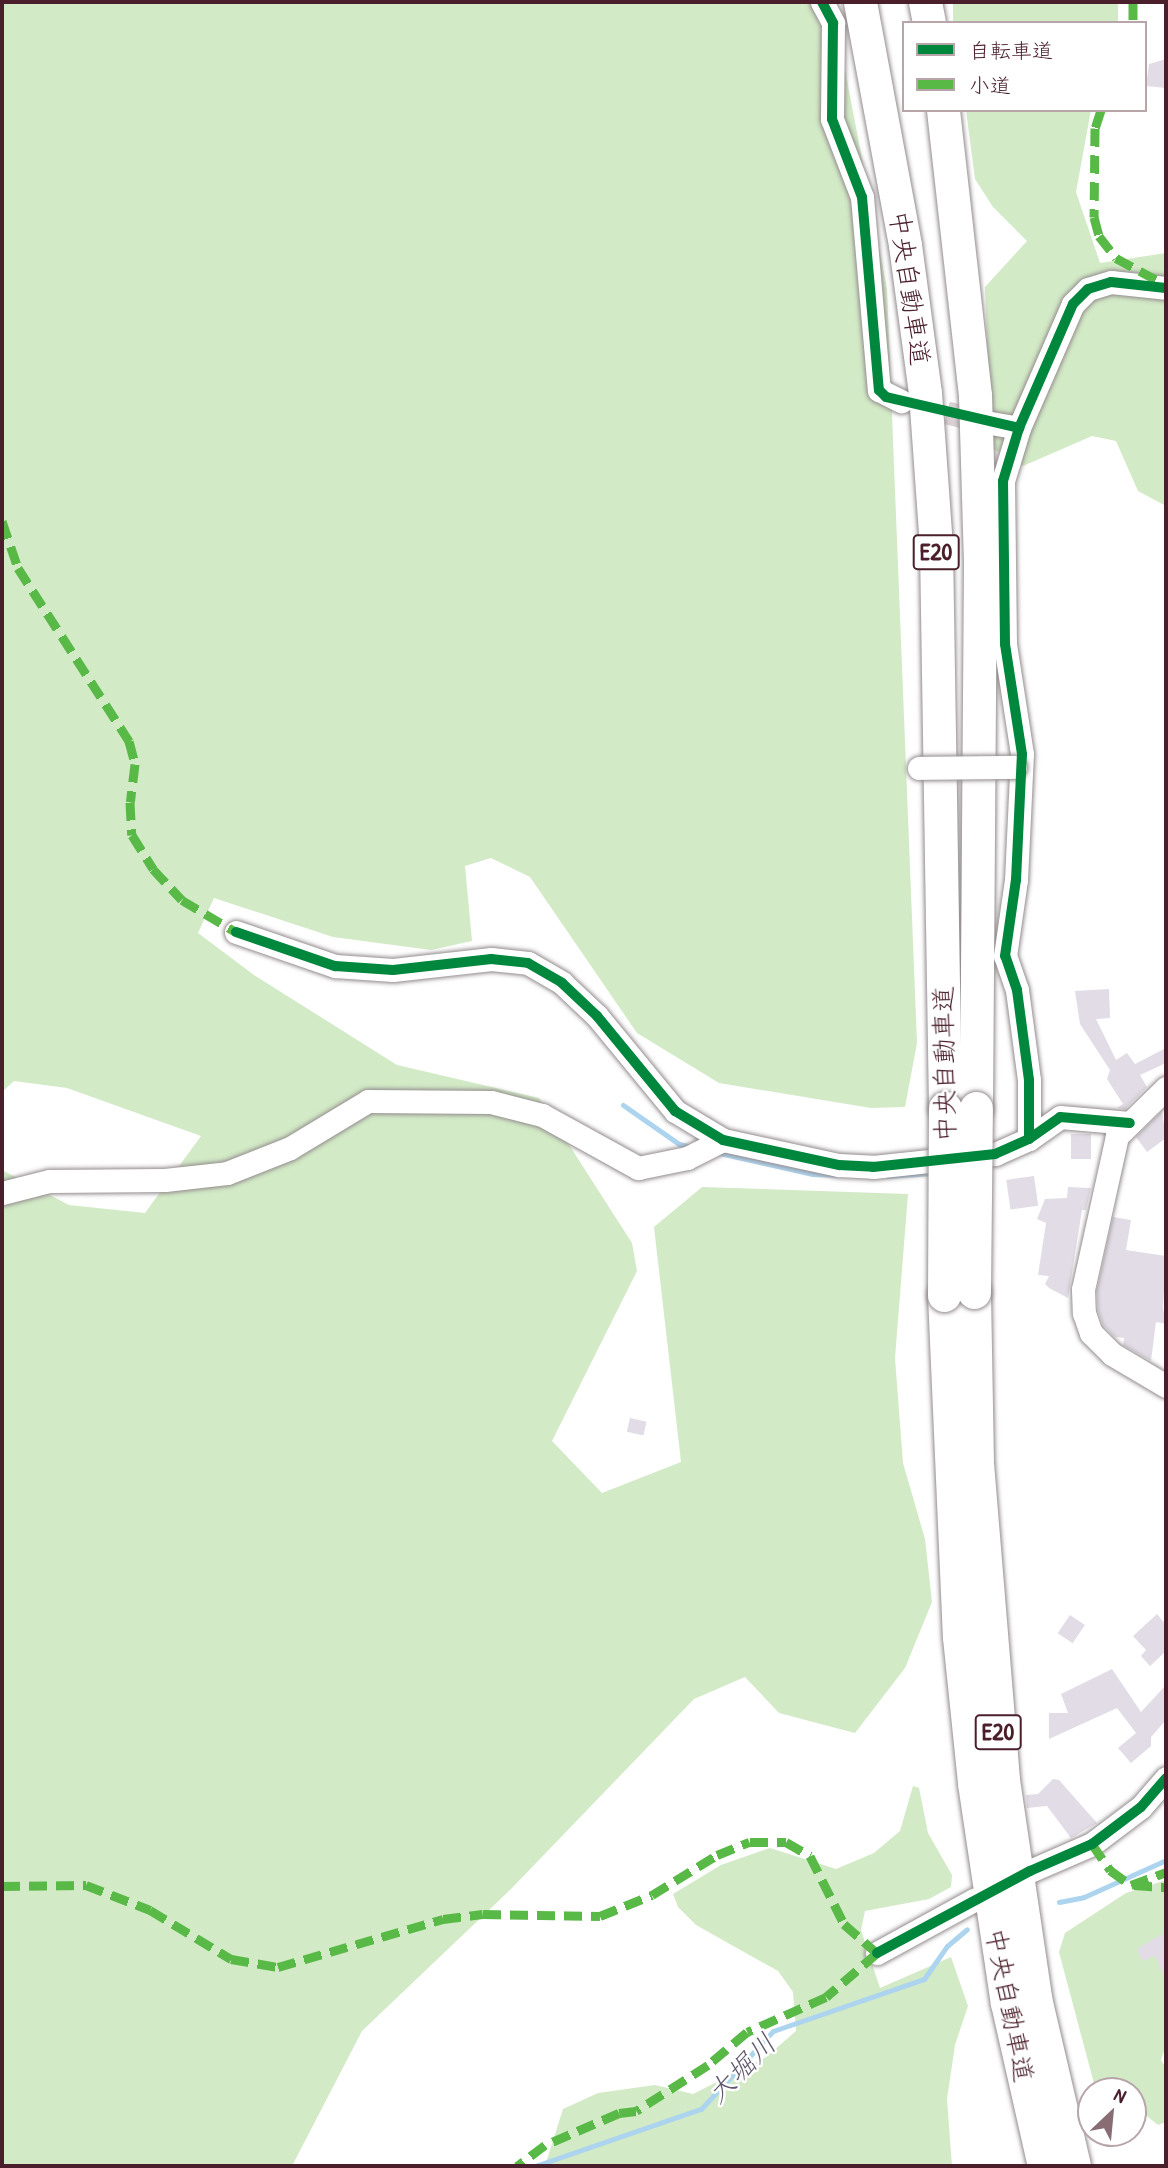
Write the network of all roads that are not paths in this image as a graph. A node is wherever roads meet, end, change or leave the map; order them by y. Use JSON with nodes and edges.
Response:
{"nodes":[{"id":1,"x":822,"y":2,"type":"edge"},
{"id":2,"x":860,"y":2,"type":"edge"},
{"id":3,"x":925,"y":2,"type":"edge"},
{"id":4,"x":929,"y":21,"type":"edge"},
{"id":5,"x":943,"y":112,"type":"edge"},
{"id":6,"x":1166,"y":288,"type":"edge"},
{"id":7,"x":901,"y":401,"type":"tunnel mouth"},
{"id":8,"x":990,"y":423,"type":"tunnel mouth"},
{"id":9,"x":1019,"y":428,"type":"junction"},
{"id":10,"x":1018,"y":767,"type":"junction"},
{"id":11,"x":919,"y":768,"type":"dead end"},
{"id":12,"x":236,"y":932,"type":"dead end"},
{"id":13,"x":1166,"y":1088,"type":"edge"},
{"id":14,"x":961,"y":1108,"type":"junction"},
{"id":15,"x":1130,"y":1123,"type":"junction"},
{"id":16,"x":1029,"y":1139,"type":"junction"},
{"id":17,"x":723,"y":1140,"type":"junction"},
{"id":18,"x":2,"y":1192,"type":"edge"},
{"id":19,"x":959,"y":1293,"type":"junction"},
{"id":20,"x":1166,"y":1386,"type":"edge"},
{"id":21,"x":1166,"y":1778,"type":"edge"},
{"id":22,"x":1030,"y":1871,"type":"dead end"},
{"id":23,"x":974,"y":1900,"type":"dead end"},
{"id":24,"x":877,"y":1953,"type":"dead end"},
{"id":25,"x":1044,"y":2166,"type":"edge"},
{"id":26,"x":1074,"y":2166,"type":"edge"}],
"edges":[{"from":1,"to":7,"type":"street"},
{"from":2,"to":14,"type":"highway","name":"中央自動車道","number":"E20"},
{"from":3,"to":4,"type":"highway"},
{"from":5,"to":14,"type":"highway","name":"中央自動車道","number":"E20"},
{"from":6,"to":9,"type":"street"},
{"from":8,"to":9,"type":"street"},
{"from":9,"to":10,"type":"street"},
{"from":10,"to":11,"type":"street","bridge":true},
{"from":10,"to":16,"type":"street"},
{"from":12,"to":17,"type":"street"},
{"from":13,"to":15,"type":"street"},
{"from":14,"to":19,"type":"highway","name":"中央自動車道","number":"E20","bridge":true},
{"from":15,"to":16,"type":"street"},
{"from":15,"to":20,"type":"street"},
{"from":16,"to":17,"type":"street"},
{"from":17,"to":18,"type":"street"},
{"from":19,"to":25,"type":"highway","name":"中央自動車道","number":"E20"},
{"from":19,"to":26,"type":"highway","name":"中央自動車道","number":"E20"},
{"from":21,"to":22,"type":"street"},
{"from":23,"to":24,"type":"street"}]}
